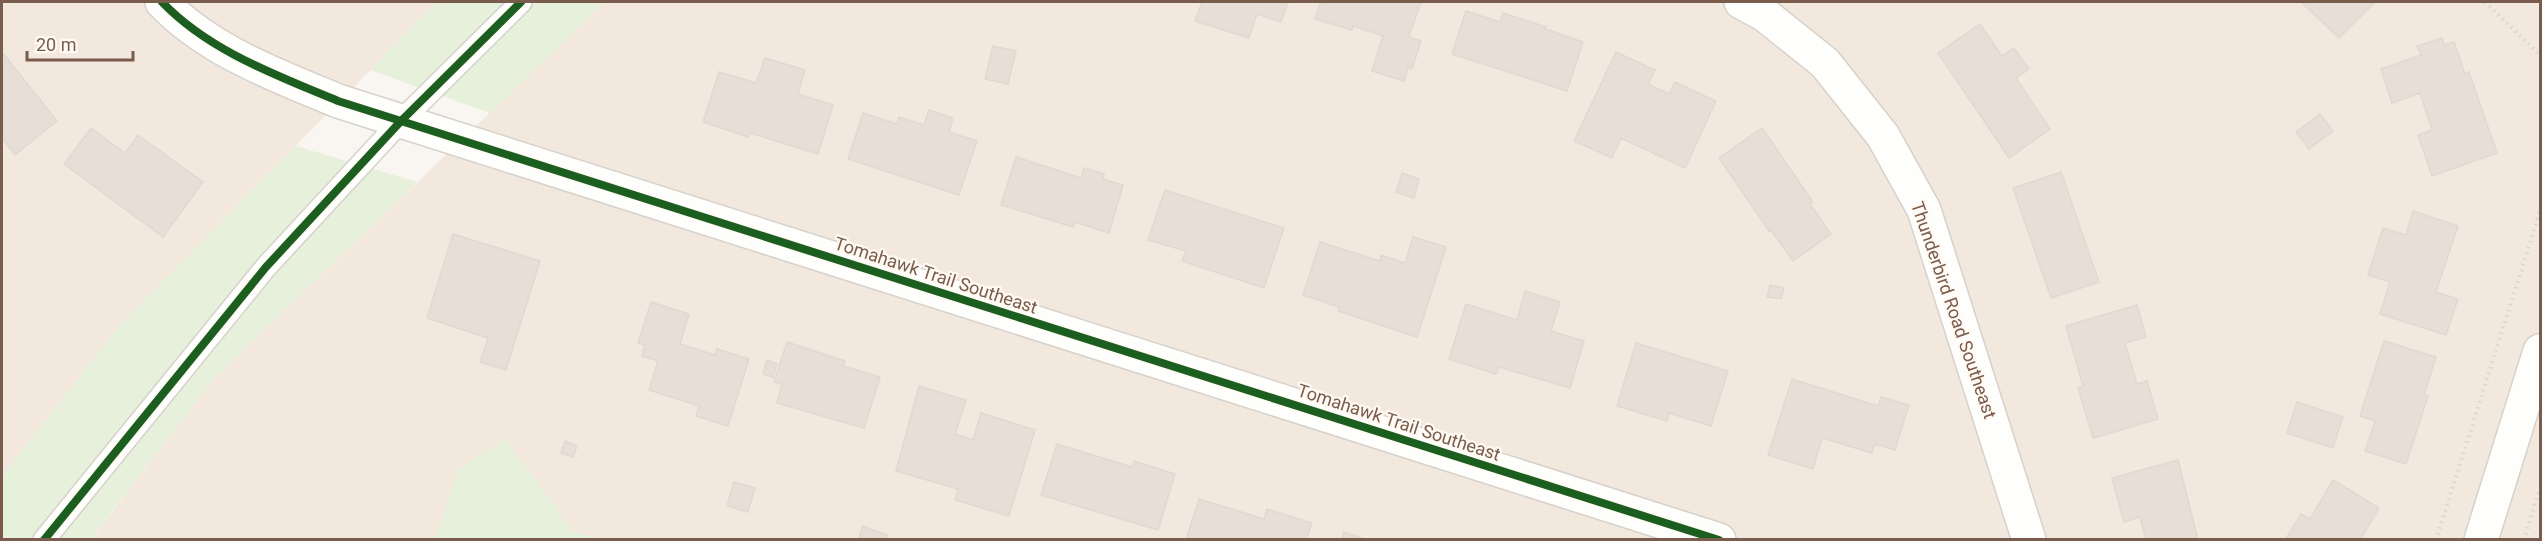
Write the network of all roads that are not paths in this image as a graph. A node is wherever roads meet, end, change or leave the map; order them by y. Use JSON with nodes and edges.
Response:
{"nodes":[{"id":1,"x":162,"y":2,"type":"edge"},
{"id":2,"x":521,"y":2,"type":"edge"},
{"id":3,"x":1741,"y":2,"type":"edge"},
{"id":4,"x":400,"y":121,"type":"junction"},
{"id":5,"x":2541,"y":351,"type":"edge"},
{"id":6,"x":44,"y":540,"type":"edge"},
{"id":7,"x":1719,"y":540,"type":"edge"},
{"id":8,"x":2029,"y":540,"type":"edge"},
{"id":9,"x":2481,"y":540,"type":"edge"}],
"edges":[{"from":1,"to":4,"type":"street","name":"Tomahawk Trail Southeast"},
{"from":2,"to":4,"type":"lane"},
{"from":3,"to":8,"type":"street","name":"Thunderbird Road Southeast"},
{"from":4,"to":6,"type":"lane"},
{"from":4,"to":7,"type":"street","name":"Tomahawk Trail Southeast"},
{"from":5,"to":9,"type":"street"}]}
